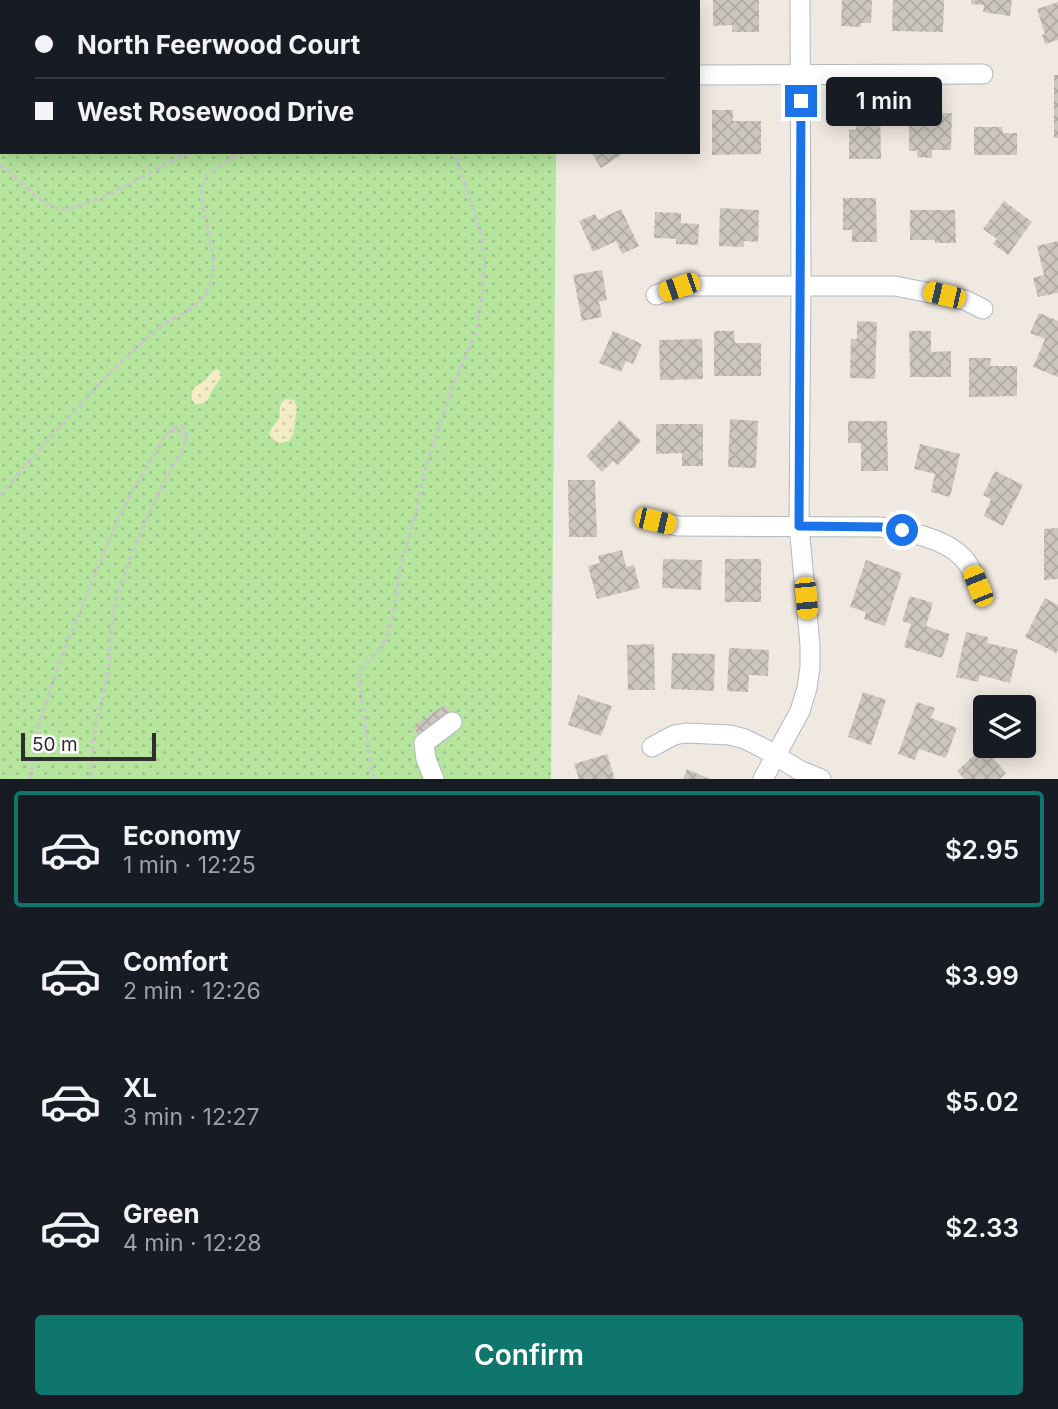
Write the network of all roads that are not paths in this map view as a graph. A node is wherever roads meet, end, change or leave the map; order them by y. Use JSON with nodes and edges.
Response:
{"nodes":[{"id":1,"x":800,"y":0,"type":"edge"},
{"id":2,"x":700,"y":75,"type":"edge"},
{"id":3,"x":801,"y":75,"type":"junction"},
{"id":4,"x":983,"y":75,"type":"dead end"},
{"id":5,"x":801,"y":286,"type":"junction"},
{"id":6,"x":656,"y":295,"type":"dead end"},
{"id":7,"x":982,"y":309,"type":"dead end"},
{"id":8,"x":655,"y":521,"type":"dead end"},
{"id":9,"x":799,"y":526,"type":"junction"},
{"id":10,"x":978,"y":586,"type":"dead end"},
{"id":11,"x":452,"y":722,"type":"dead end"},
{"id":12,"x":652,"y":747,"type":"dead end"},
{"id":13,"x":776,"y":757,"type":"junction"},
{"id":14,"x":434,"y":779,"type":"edge"},
{"id":15,"x":763,"y":779,"type":"edge"},
{"id":16,"x":821,"y":779,"type":"edge"}],
"edges":[{"from":1,"to":3,"type":"street"},
{"from":2,"to":3,"type":"street"},
{"from":3,"to":4,"type":"street"},
{"from":3,"to":5,"type":"street"},
{"from":5,"to":6,"type":"street"},
{"from":5,"to":7,"type":"street"},
{"from":5,"to":9,"type":"street"},
{"from":8,"to":9,"type":"street"},
{"from":9,"to":10,"type":"street"},
{"from":9,"to":13,"type":"street"},
{"from":11,"to":14,"type":"street"},
{"from":12,"to":13,"type":"street"},
{"from":13,"to":15,"type":"street"},
{"from":13,"to":16,"type":"street"}]}
